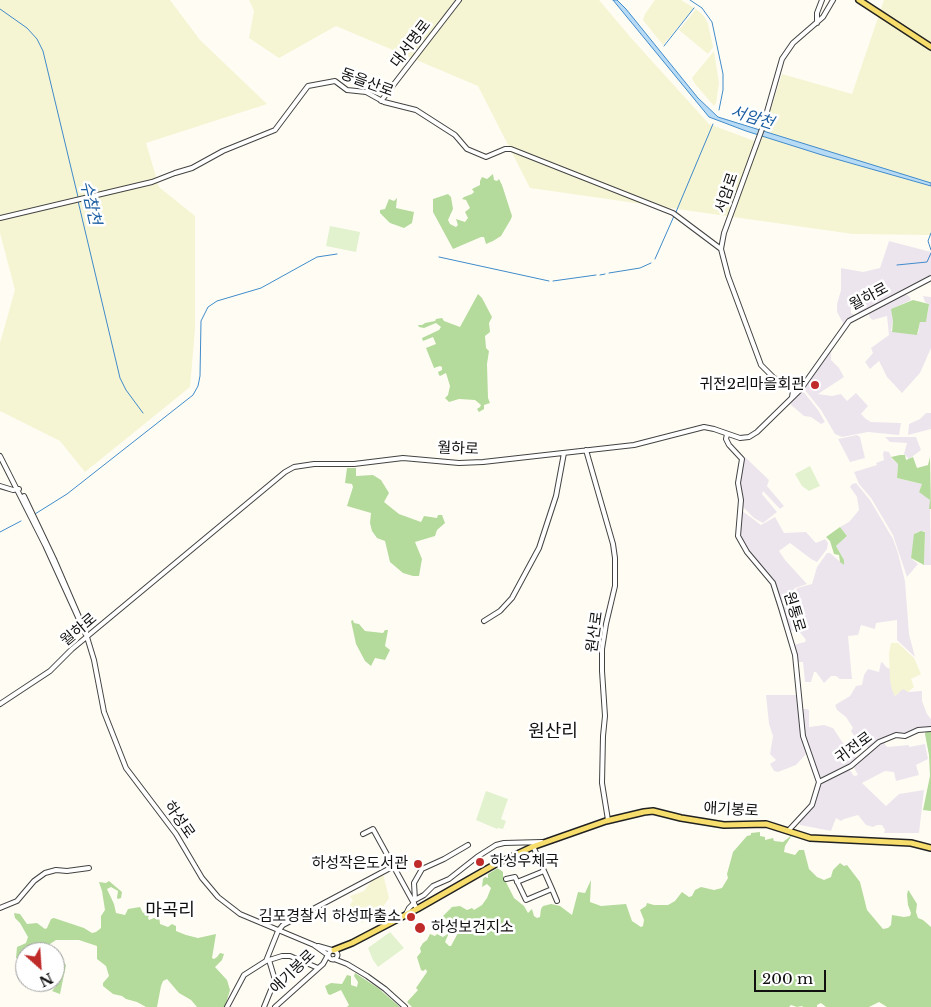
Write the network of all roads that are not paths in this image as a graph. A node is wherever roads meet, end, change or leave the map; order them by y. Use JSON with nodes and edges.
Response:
{"nodes":[{"id":1,"x":459,"y":0,"type":"edge"},
{"id":2,"x":822,"y":0,"type":"edge"},
{"id":3,"x":833,"y":0,"type":"edge"},
{"id":4,"x":837,"y":0,"type":"edge"},
{"id":5,"x":858,"y":0,"type":"edge"},
{"id":6,"x":864,"y":0,"type":"edge"},
{"id":7,"x":827,"y":12,"type":"junction"},
{"id":8,"x":818,"y":23,"type":"junction"},
{"id":9,"x":931,"y":45,"type":"edge"},
{"id":10,"x":381,"y":101,"type":"junction"},
{"id":11,"x":0,"y":218,"type":"edge"},
{"id":12,"x":721,"y":249,"type":"junction"},
{"id":13,"x":931,"y":278,"type":"edge"},
{"id":14,"x":806,"y":382,"type":"junction"},
{"id":15,"x":790,"y":385,"type":"junction"},
{"id":16,"x":800,"y":390,"type":"junction"},
{"id":17,"x":792,"y":399,"type":"junction"},
{"id":18,"x":727,"y":434,"type":"junction"},
{"id":19,"x":586,"y":450,"type":"junction"},
{"id":20,"x":0,"y":451,"type":"edge"},
{"id":21,"x":564,"y":453,"type":"junction"},
{"id":22,"x":0,"y":456,"type":"edge"},
{"id":23,"x":0,"y":486,"type":"edge"},
{"id":24,"x":19,"y":489,"type":"junction"},
{"id":25,"x":484,"y":621,"type":"dead end"},
{"id":26,"x":87,"y":637,"type":"junction"},
{"id":27,"x":0,"y":704,"type":"edge"},
{"id":28,"x":931,"y":729,"type":"edge"},
{"id":29,"x":819,"y":782,"type":"junction"},
{"id":30,"x":608,"y":820,"type":"junction"},
{"id":31,"x":788,"y":831,"type":"junction"},
{"id":32,"x":363,"y":834,"type":"dead end"},
{"id":33,"x":545,"y":842,"type":"junction"},
{"id":34,"x":468,"y":845,"type":"dead end"},
{"id":35,"x":534,"y":846,"type":"junction"},
{"id":36,"x":931,"y":848,"type":"edge"},
{"id":37,"x":394,"y":866,"type":"junction"},
{"id":38,"x":89,"y":868,"type":"dead end"},
{"id":39,"x":544,"y":871,"type":"junction"},
{"id":40,"x":506,"y":879,"type":"dead end"},
{"id":41,"x":517,"y":882,"type":"junction"},
{"id":42,"x":552,"y":889,"type":"junction"},
{"id":43,"x":557,"y":901,"type":"dead end"},
{"id":44,"x":415,"y":903,"type":"junction"},
{"id":45,"x":0,"y":908,"type":"edge"},
{"id":46,"x":278,"y":931,"type":"junction"},
{"id":47,"x":314,"y":945,"type":"junction"},
{"id":48,"x":343,"y":947,"type":"junction"},
{"id":49,"x":333,"y":950,"type":"junction"},
{"id":50,"x":328,"y":955,"type":"junction"},
{"id":51,"x":334,"y":958,"type":"junction"},
{"id":52,"x":268,"y":960,"type":"junction"},
{"id":53,"x":323,"y":964,"type":"junction"},
{"id":54,"x":318,"y":968,"type":"junction"},
{"id":55,"x":227,"y":1007,"type":"edge"},
{"id":56,"x":264,"y":1007,"type":"edge"},
{"id":57,"x":275,"y":1007,"type":"edge"},
{"id":58,"x":405,"y":1007,"type":"edge"}],
"edges":[{"from":1,"to":10,"type":"street","name":"대서명로"},
{"from":2,"to":8,"type":"street"},
{"from":3,"to":7,"type":"street","name":"서암로"},
{"from":4,"to":7,"type":"street"},
{"from":5,"to":9,"type":"main road"},
{"from":6,"to":9,"type":"main road"},
{"from":7,"to":8,"type":"street","name":"서암로"},
{"from":8,"to":12,"type":"street","name":"서암로"},
{"from":10,"to":11,"type":"street","name":"동을산로"},
{"from":10,"to":12,"type":"street","name":"동을산로"},
{"from":12,"to":15,"type":"street","name":"서암로"},
{"from":13,"to":14,"type":"street","name":"월하로"},
{"from":14,"to":15,"type":"street"},
{"from":14,"to":16,"type":"street","name":"월하로"},
{"from":15,"to":16,"type":"street","name":"서암로"},
{"from":15,"to":17,"type":"street"},
{"from":16,"to":17,"type":"street","name":"월하로"},
{"from":17,"to":18,"type":"street","name":"월하로"},
{"from":18,"to":19,"type":"street","name":"월하로"},
{"from":18,"to":29,"type":"street","name":"원통로"},
{"from":19,"to":21,"type":"street","name":"월하로"},
{"from":19,"to":30,"type":"street","name":"원산로"},
{"from":20,"to":24,"type":"street","name":"하성로"},
{"from":21,"to":25,"type":"street"},
{"from":21,"to":26,"type":"street","name":"월하로"},
{"from":22,"to":24,"type":"street","name":"하성로"},
{"from":23,"to":24,"type":"street"},
{"from":24,"to":26,"type":"street","name":"하성로"},
{"from":26,"to":27,"type":"street","name":"월하로"},
{"from":26,"to":46,"type":"street","name":"하성로"},
{"from":28,"to":29,"type":"street","name":"귀전로"},
{"from":29,"to":31,"type":"street"},
{"from":30,"to":31,"type":"main road","name":"애기봉로"},
{"from":30,"to":33,"type":"main road","name":"애기봉로"},
{"from":31,"to":36,"type":"main road","name":"애기봉로"},
{"from":32,"to":37,"type":"street"},
{"from":33,"to":35,"type":"main road","name":"애기봉로"},
{"from":33,"to":44,"type":"street"},
{"from":34,"to":44,"type":"street"},
{"from":35,"to":39,"type":"street"},
{"from":35,"to":44,"type":"main road","name":"애기봉로"},
{"from":37,"to":44,"type":"street"},
{"from":37,"to":46,"type":"street"},
{"from":38,"to":45,"type":"street"},
{"from":39,"to":41,"type":"street"},
{"from":39,"to":42,"type":"street"},
{"from":40,"to":41,"type":"street"},
{"from":41,"to":42,"type":"street"},
{"from":42,"to":43,"type":"street"},
{"from":44,"to":48,"type":"main road","name":"애기봉로"},
{"from":46,"to":47,"type":"street","name":"하성로"},
{"from":46,"to":52,"type":"street"},
{"from":47,"to":49,"type":"street"},
{"from":47,"to":50,"type":"street","name":"하성로"},
{"from":48,"to":49,"type":"main road","name":"애기봉로"},
{"from":48,"to":51,"type":"main road"},
{"from":49,"to":50,"type":"street","name":"애기봉로"},
{"from":49,"to":51,"type":"street"},
{"from":50,"to":51,"type":"street","name":"하성로"},
{"from":50,"to":53,"type":"street","name":"애기봉로"},
{"from":51,"to":53,"type":"street"},
{"from":51,"to":58,"type":"street"},
{"from":52,"to":54,"type":"street"},
{"from":52,"to":55,"type":"street"},
{"from":52,"to":56,"type":"street"},
{"from":53,"to":54,"type":"street","name":"애기봉로"},
{"from":54,"to":57,"type":"street","name":"애기봉로"}]}
